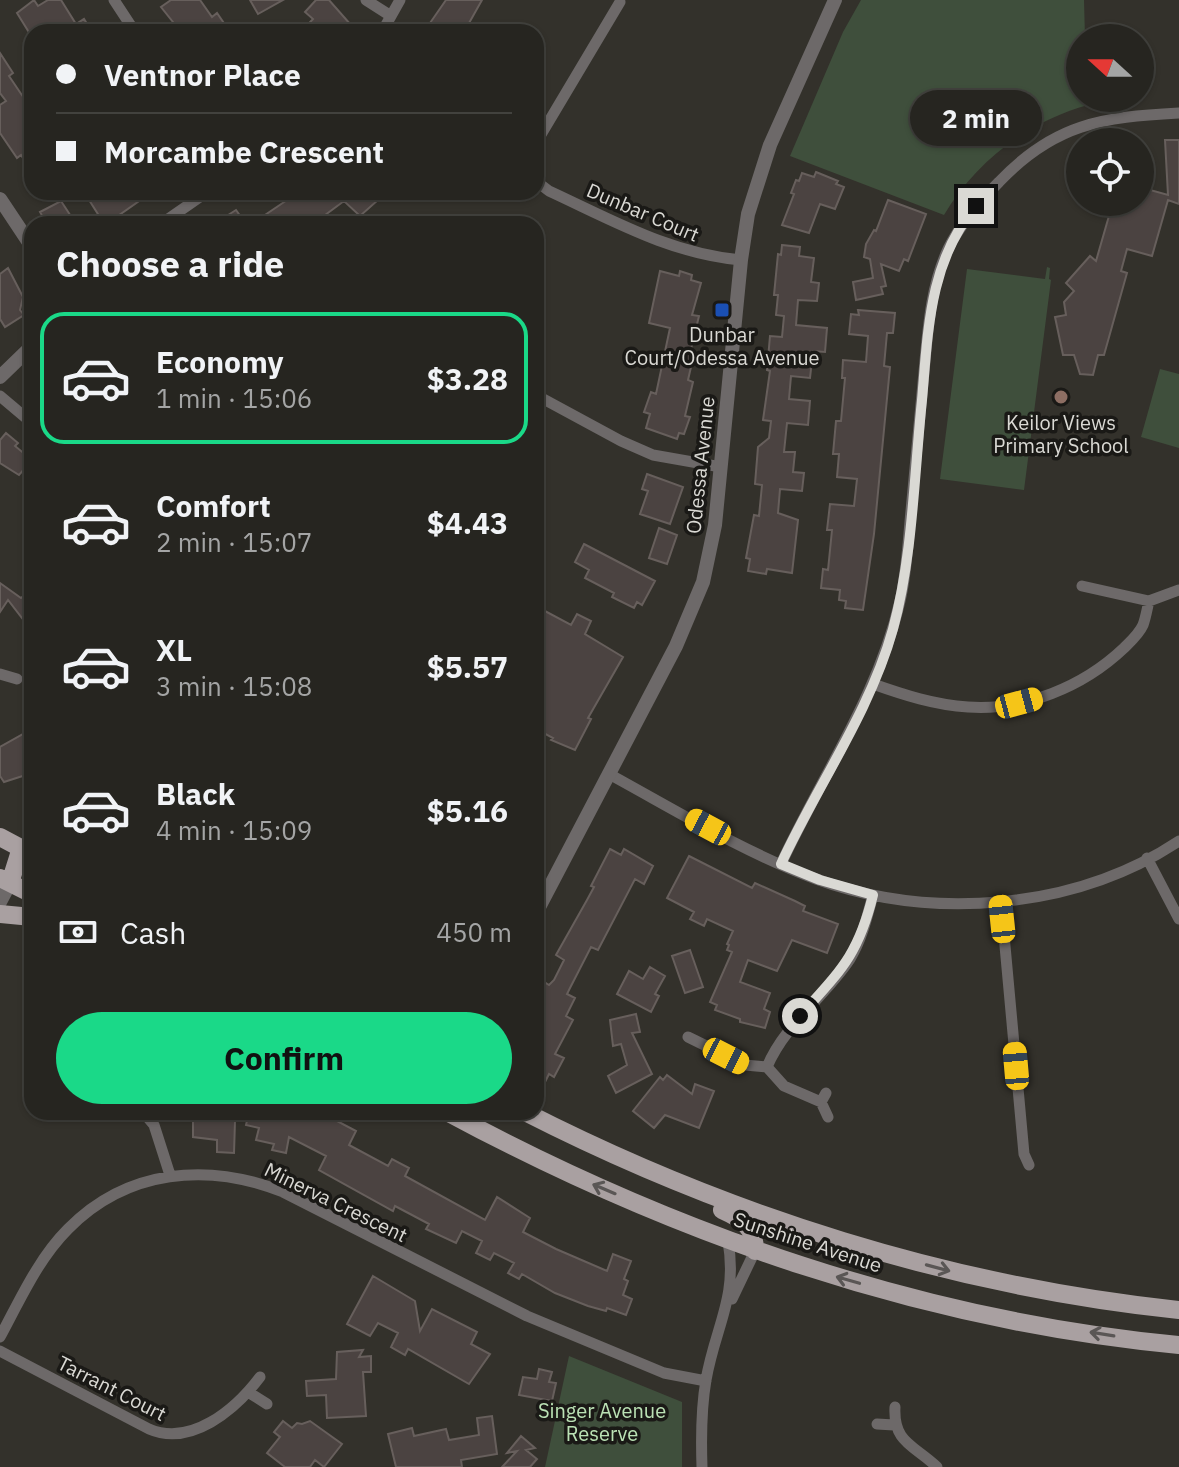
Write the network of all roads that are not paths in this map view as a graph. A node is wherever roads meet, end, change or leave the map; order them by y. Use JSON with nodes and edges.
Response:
{"nodes":[{"id":1,"x":114,"y":0,"type":"edge"},
{"id":2,"x":366,"y":0,"type":"edge"},
{"id":3,"x":400,"y":0,"type":"edge"},
{"id":4,"x":835,"y":0,"type":"edge"},
{"id":5,"x":620,"y":2,"type":"dead end"},
{"id":6,"x":391,"y":16,"type":"junction"},
{"id":7,"x":130,"y":24,"type":"edge"},
{"id":8,"x":386,"y":24,"type":"edge"},
{"id":9,"x":1179,"y":113,"type":"edge"},
{"id":10,"x":544,"y":130,"type":"edge"},
{"id":11,"x":544,"y":187,"type":"edge"},
{"id":12,"x":0,"y":199,"type":"edge"},
{"id":13,"x":196,"y":200,"type":"edge"},
{"id":14,"x":172,"y":216,"type":"edge"},
{"id":15,"x":24,"y":235,"type":"edge"},
{"id":16,"x":741,"y":260,"type":"junction"},
{"id":17,"x":24,"y":354,"type":"edge"},
{"id":18,"x":0,"y":377,"type":"edge"},
{"id":19,"x":0,"y":396,"type":"edge"},
{"id":20,"x":544,"y":399,"type":"edge"},
{"id":21,"x":24,"y":416,"type":"edge"},
{"id":22,"x":721,"y":467,"type":"junction"},
{"id":23,"x":1082,"y":586,"type":"dead end"},
{"id":24,"x":1179,"y":590,"type":"edge"},
{"id":25,"x":1149,"y":601,"type":"junction"},
{"id":26,"x":0,"y":674,"type":"edge"},
{"id":27,"x":17,"y":679,"type":"dead end"},
{"id":28,"x":873,"y":684,"type":"junction"},
{"id":29,"x":609,"y":774,"type":"junction"},
{"id":30,"x":1179,"y":841,"type":"edge"},
{"id":31,"x":17,"y":846,"type":"edge"},
{"id":32,"x":1147,"y":858,"type":"junction"},
{"id":33,"x":781,"y":864,"type":"junction"},
{"id":34,"x":3,"y":877,"type":"edge"},
{"id":35,"x":24,"y":889,"type":"edge"},
{"id":36,"x":873,"y":895,"type":"junction"},
{"id":37,"x":544,"y":898,"type":"edge"},
{"id":38,"x":0,"y":902,"type":"edge"},
{"id":39,"x":1001,"y":902,"type":"junction"},
{"id":40,"x":0,"y":914,"type":"edge"},
{"id":41,"x":24,"y":916,"type":"edge"},
{"id":42,"x":1179,"y":919,"type":"edge"},
{"id":43,"x":688,"y":1037,"type":"dead end"},
{"id":44,"x":767,"y":1067,"type":"junction"},
{"id":45,"x":828,"y":1117,"type":"dead end"},
{"id":46,"x":150,"y":1120,"type":"edge"},
{"id":47,"x":463,"y":1120,"type":"edge"},
{"id":48,"x":542,"y":1120,"type":"edge"},
{"id":49,"x":624,"y":1159,"type":"junction"},
{"id":50,"x":1022,"y":1159,"type":"dead end"},
{"id":51,"x":170,"y":1175,"type":"junction"},
{"id":52,"x":728,"y":1241,"type":"junction"},
{"id":53,"x":755,"y":1251,"type":"junction"},
{"id":54,"x":726,"y":1310,"type":"junction"},
{"id":55,"x":1179,"y":1310,"type":"edge"},
{"id":56,"x":0,"y":1337,"type":"edge"},
{"id":57,"x":1179,"y":1345,"type":"edge"},
{"id":58,"x":0,"y":1351,"type":"edge"},
{"id":59,"x":260,"y":1377,"type":"dead end"},
{"id":60,"x":706,"y":1381,"type":"junction"},
{"id":61,"x":248,"y":1392,"type":"junction"},
{"id":62,"x":267,"y":1404,"type":"dead end"},
{"id":63,"x":895,"y":1407,"type":"dead end"},
{"id":64,"x":877,"y":1424,"type":"dead end"},
{"id":65,"x":894,"y":1425,"type":"junction"},
{"id":66,"x":702,"y":1467,"type":"edge"},
{"id":67,"x":937,"y":1467,"type":"edge"}],
"edges":[{"from":1,"to":7,"type":"street"},
{"from":2,"to":6,"type":"street"},
{"from":3,"to":6,"type":"street"},
{"from":4,"to":16,"type":"street","name":"Odessa Avenue"},
{"from":5,"to":10,"type":"street"},
{"from":6,"to":8,"type":"street"},
{"from":9,"to":28,"type":"street"},
{"from":11,"to":16,"type":"street","name":"Dunbar Court"},
{"from":12,"to":15,"type":"street"},
{"from":13,"to":14,"type":"street"},
{"from":16,"to":22,"type":"street","name":"Odessa Avenue"},
{"from":17,"to":18,"type":"street"},
{"from":19,"to":21,"type":"street"},
{"from":20,"to":22,"type":"street"},
{"from":22,"to":29,"type":"street","name":"Odessa Avenue"},
{"from":23,"to":25,"type":"street"},
{"from":24,"to":25,"type":"street"},
{"from":25,"to":28,"type":"street"},
{"from":26,"to":27,"type":"street"},
{"from":28,"to":33,"type":"street"},
{"from":29,"to":33,"type":"street"},
{"from":29,"to":37,"type":"street","name":"Odessa Avenue"},
{"from":30,"to":32,"type":"street"},
{"from":31,"to":34,"type":"main road"},
{"from":32,"to":39,"type":"street"},
{"from":32,"to":42,"type":"street"},
{"from":33,"to":36,"type":"street"},
{"from":34,"to":35,"type":"main road"},
{"from":34,"to":38,"type":"street"},
{"from":36,"to":39,"type":"street"},
{"from":36,"to":44,"type":"street"},
{"from":39,"to":50,"type":"street"},
{"from":40,"to":41,"type":"main road"},
{"from":43,"to":44,"type":"street"},
{"from":44,"to":45,"type":"street"},
{"from":46,"to":51,"type":"street"},
{"from":52,"to":47,"type":"main road","name":"Sunshine Avenue","one_way":true},
{"from":48,"to":49,"type":"main road","name":"Sunshine Avenue"},
{"from":49,"to":53,"type":"main road"},
{"from":49,"to":55,"type":"main road","name":"Sunshine Avenue","one_way":true},
{"from":51,"to":56,"type":"street","name":"Minerva Crescent"},
{"from":51,"to":60,"type":"street","name":"Minerva Crescent"},
{"from":52,"to":53,"type":"main road","name":"Sunshine Avenue"},
{"from":52,"to":54,"type":"street"},
{"from":53,"to":54,"type":"street"},
{"from":57,"to":53,"type":"main road","name":"Sunshine Avenue","one_way":true},
{"from":54,"to":60,"type":"street"},
{"from":58,"to":61,"type":"street","name":"Tarrant Court"},
{"from":59,"to":61,"type":"street","name":"Tarrant Court"},
{"from":60,"to":66,"type":"street"},
{"from":61,"to":62,"type":"street"},
{"from":63,"to":65,"type":"street"},
{"from":64,"to":65,"type":"street"},
{"from":65,"to":67,"type":"street"}]}
